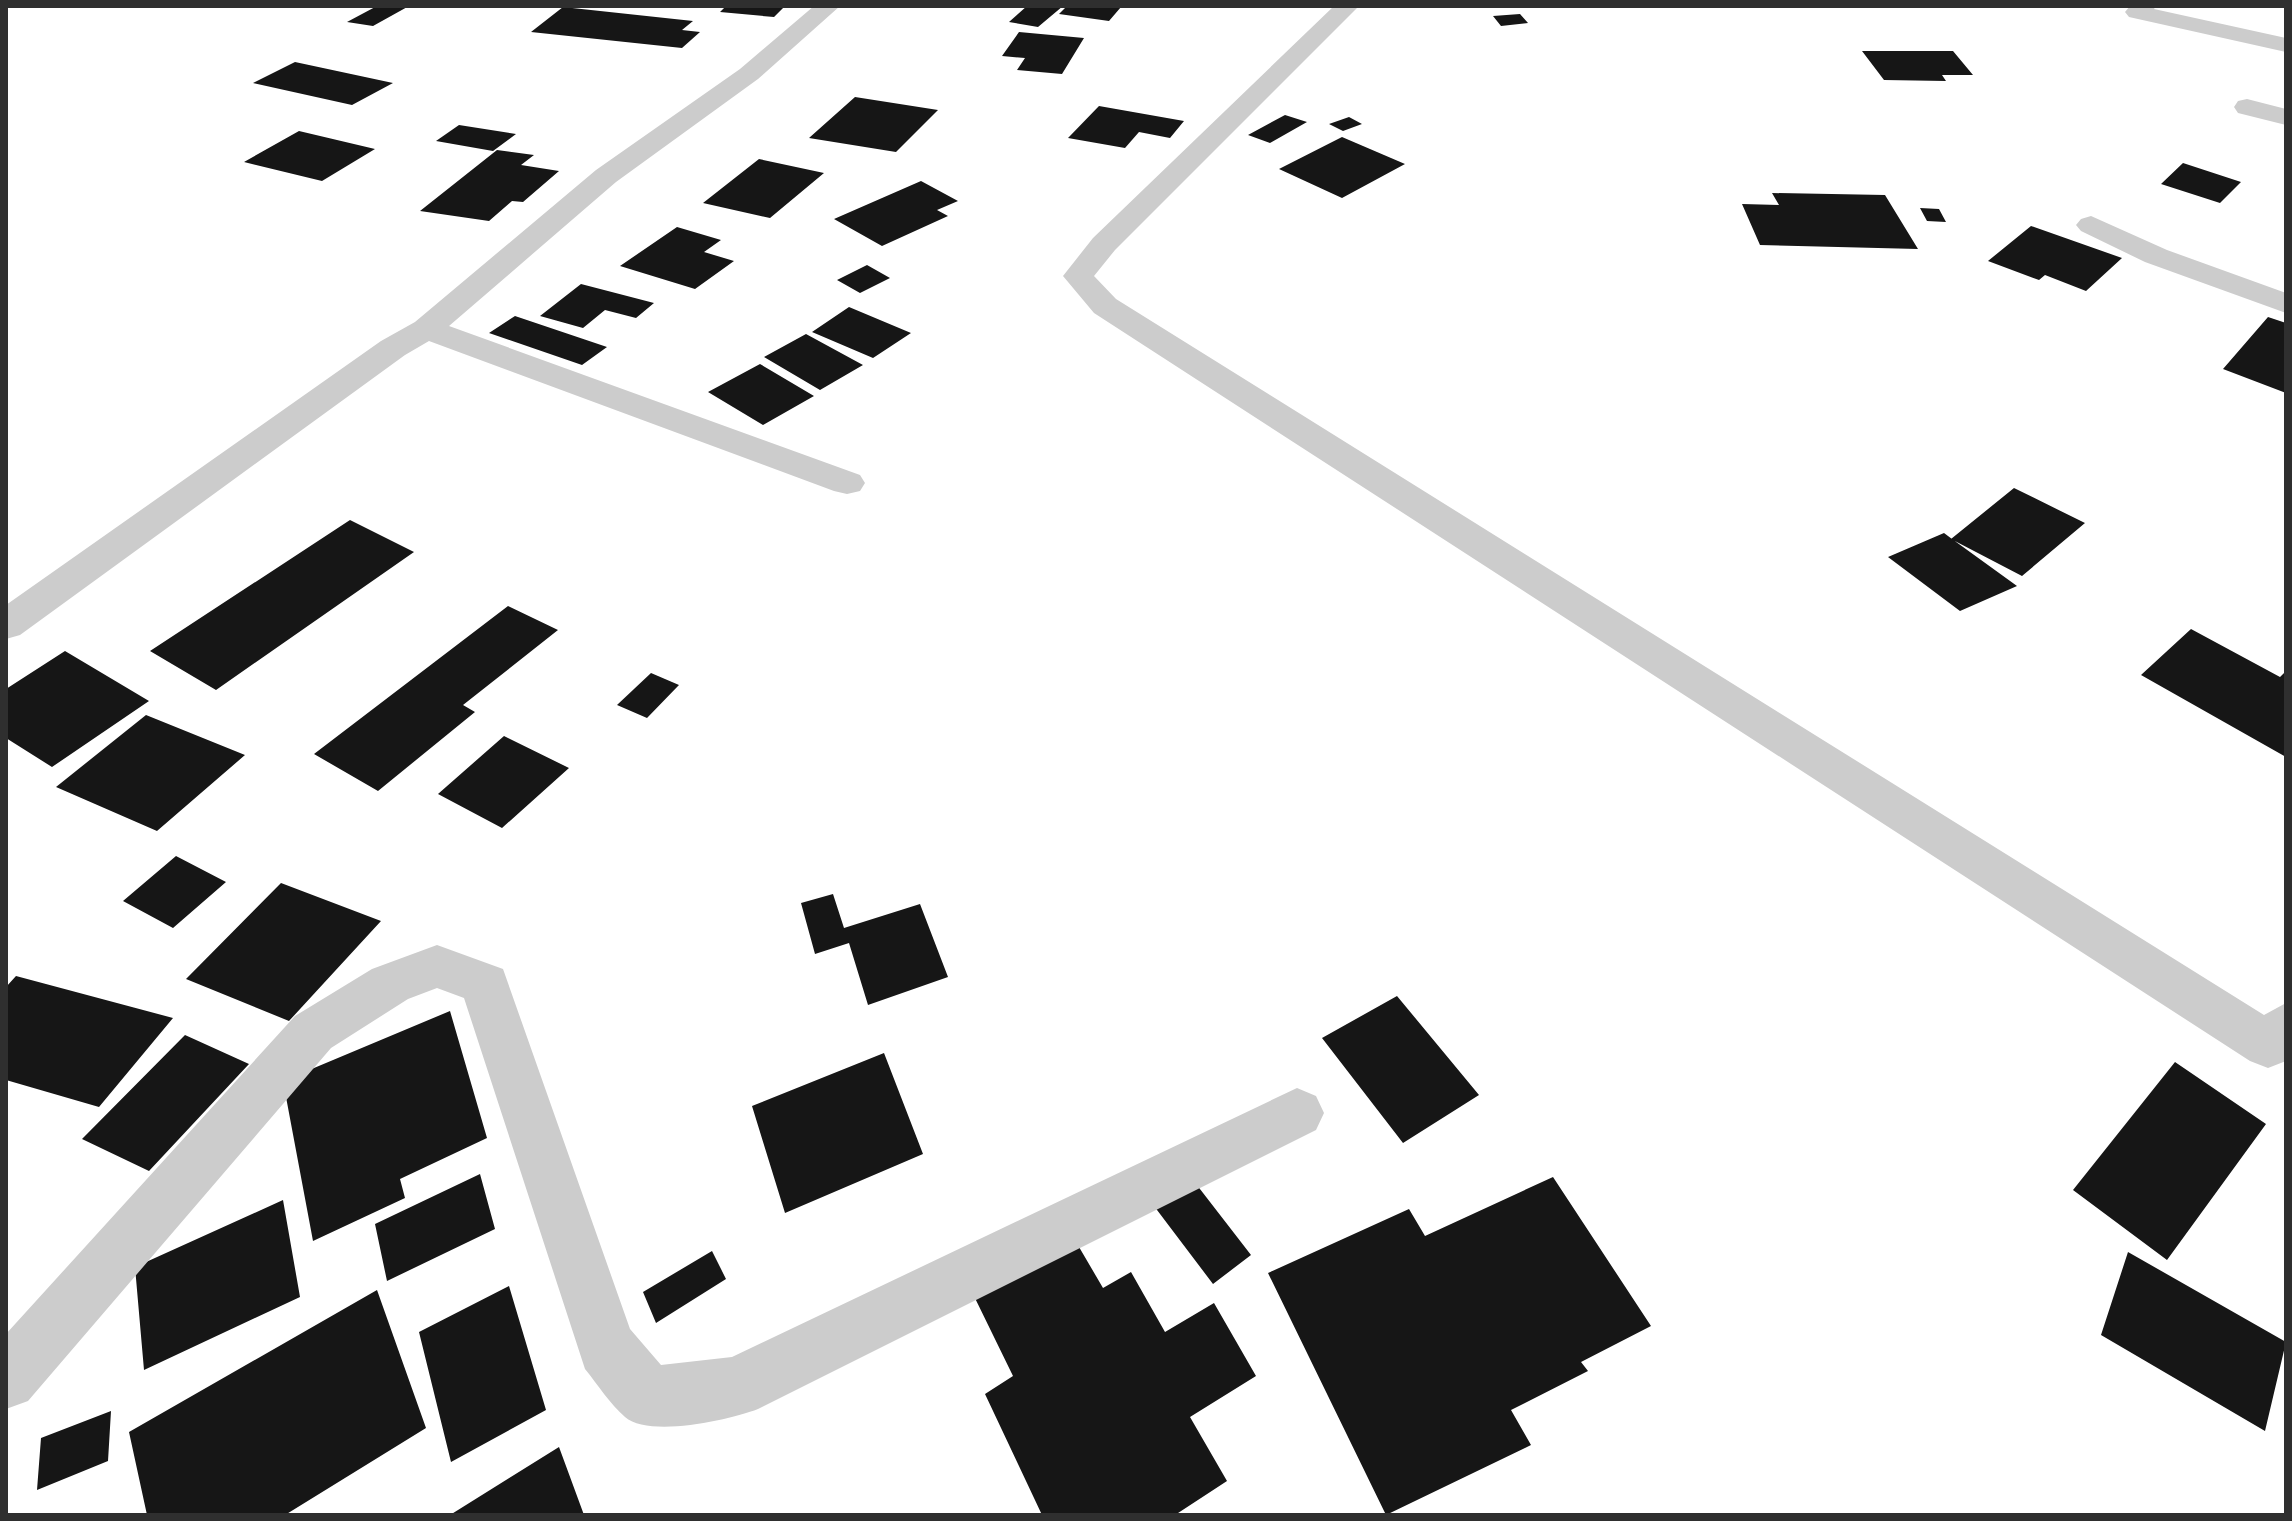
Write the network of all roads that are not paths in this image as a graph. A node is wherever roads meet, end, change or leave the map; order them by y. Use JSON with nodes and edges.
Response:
{"nodes":[{"id":1,"x":828,"y":6,"type":"edge"},
{"id":2,"x":1347,"y":6,"type":"edge"},
{"id":3,"x":2110,"y":6,"type":"edge"},
{"id":4,"x":2141,"y":9,"type":"edge"},
{"id":5,"x":2286,"y":45,"type":"edge"},
{"id":6,"x":2247,"y":107,"type":"dead end"},
{"id":7,"x":2286,"y":117,"type":"edge"},
{"id":8,"x":2091,"y":225,"type":"dead end"},
{"id":9,"x":2286,"y":304,"type":"edge"},
{"id":10,"x":426,"y":329,"type":"junction"},
{"id":11,"x":847,"y":483,"type":"dead end"},
{"id":12,"x":6,"y":625,"type":"edge"},
{"id":13,"x":2286,"y":1026,"type":"edge"},
{"id":14,"x":1297,"y":1113,"type":"dead end"},
{"id":15,"x":6,"y":1379,"type":"edge"}],
"edges":[{"from":1,"to":10,"type":"street"},
{"from":2,"to":13,"type":"street"},
{"from":3,"to":4,"type":"street"},
{"from":4,"to":5,"type":"street"},
{"from":6,"to":7,"type":"street"},
{"from":8,"to":9,"type":"street"},
{"from":10,"to":11,"type":"street"},
{"from":10,"to":12,"type":"street"},
{"from":14,"to":15,"type":"street"}]}
